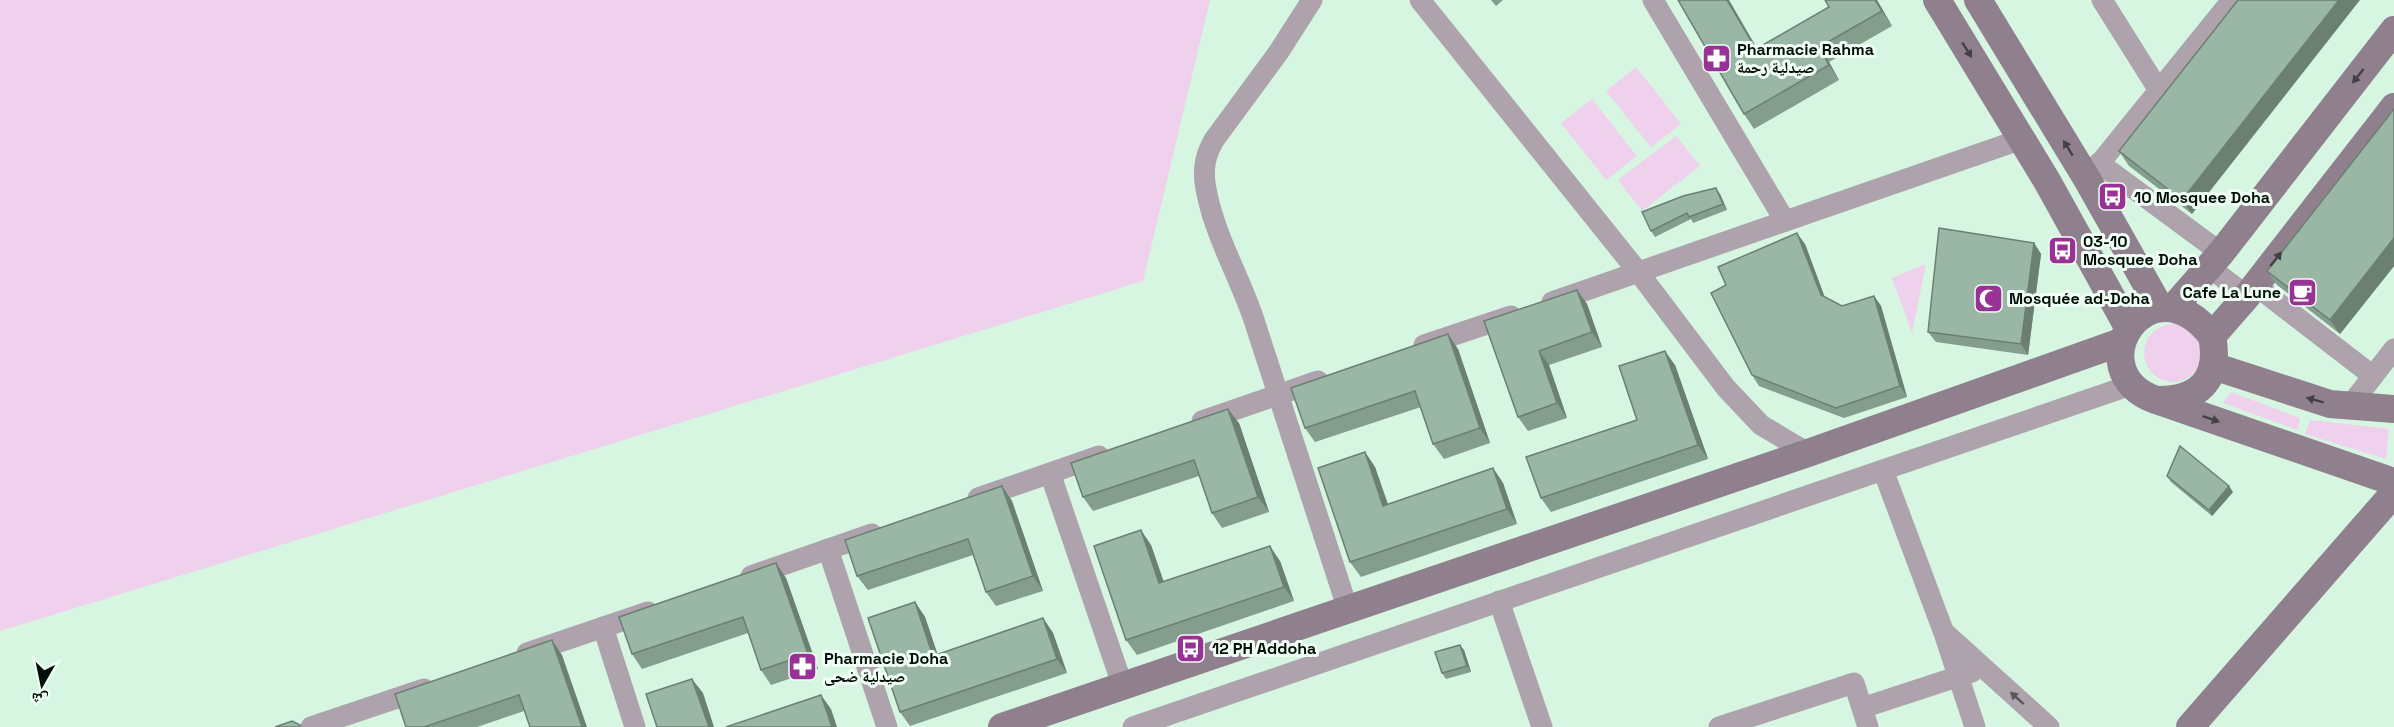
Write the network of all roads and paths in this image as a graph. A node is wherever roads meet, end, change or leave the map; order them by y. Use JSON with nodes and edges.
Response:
{"nodes":[{"id":1,"x":1312,"y":0,"type":"edge"},
{"id":2,"x":1420,"y":0,"type":"edge"},
{"id":3,"x":1653,"y":0,"type":"edge"},
{"id":4,"x":1936,"y":0,"type":"edge"},
{"id":5,"x":1978,"y":0,"type":"edge"},
{"id":6,"x":2102,"y":0,"type":"edge"},
{"id":7,"x":2232,"y":0,"type":"edge"},
{"id":8,"x":2394,"y":30,"type":"edge"},
{"id":9,"x":2158,"y":89,"type":"junction"},
{"id":10,"x":2394,"y":107,"type":"edge"},
{"id":11,"x":2022,"y":139,"type":"junction"},
{"id":12,"x":2093,"y":171,"type":"junction"},
{"id":13,"x":1785,"y":221,"type":"junction"},
{"id":14,"x":2215,"y":260,"type":"junction"},
{"id":15,"x":1639,"y":273,"type":"junction"},
{"id":16,"x":2251,"y":291,"type":"junction"},
{"id":17,"x":2166,"y":308,"type":"junction"},
{"id":18,"x":2125,"y":335,"type":"junction"},
{"id":19,"x":2212,"y":336,"type":"junction"},
{"id":20,"x":2394,"y":349,"type":"edge"},
{"id":21,"x":1410,"y":350,"type":"edge"},
{"id":22,"x":2213,"y":366,"type":"junction"},
{"id":23,"x":1333,"y":376,"type":"edge"},
{"id":24,"x":2373,"y":376,"type":"junction"},
{"id":25,"x":2131,"y":385,"type":"junction"},
{"id":26,"x":1277,"y":395,"type":"junction"},
{"id":27,"x":2156,"y":400,"type":"junction"},
{"id":28,"x":2349,"y":407,"type":"junction"},
{"id":29,"x":2394,"y":409,"type":"edge"},
{"id":30,"x":1186,"y":426,"type":"edge"},
{"id":31,"x":1119,"y":450,"type":"edge"},
{"id":32,"x":1808,"y":453,"type":"junction"},
{"id":33,"x":1883,"y":470,"type":"junction"},
{"id":34,"x":1050,"y":473,"type":"junction"},
{"id":35,"x":2394,"y":482,"type":"edge"},
{"id":36,"x":2394,"y":493,"type":"edge"},
{"id":37,"x":961,"y":504,"type":"edge"},
{"id":38,"x":894,"y":526,"type":"edge"},
{"id":39,"x":828,"y":549,"type":"junction"},
{"id":40,"x":727,"y":584,"type":"edge"},
{"id":41,"x":1499,"y":601,"type":"junction"},
{"id":42,"x":671,"y":604,"type":"edge"},
{"id":43,"x":1348,"y":610,"type":"junction"},
{"id":44,"x":603,"y":627,"type":"junction"},
{"id":45,"x":1944,"y":633,"type":"junction"},
{"id":46,"x":505,"y":661,"type":"edge"},
{"id":47,"x":1984,"y":668,"type":"junction"},
{"id":48,"x":1959,"y":677,"type":"junction"},
{"id":49,"x":440,"y":683,"type":"edge"},
{"id":50,"x":1123,"y":687,"type":"junction"},
{"id":51,"x":1865,"y":718,"type":"edge"},
{"id":52,"x":355,"y":720,"type":"edge"},
{"id":53,"x":2200,"y":723,"type":"edge"},
{"id":54,"x":1137,"y":726,"type":"edge"},
{"id":55,"x":311,"y":727,"type":"edge"},
{"id":56,"x":635,"y":727,"type":"edge"},
{"id":57,"x":887,"y":727,"type":"edge"},
{"id":58,"x":1002,"y":727,"type":"edge"},
{"id":59,"x":1542,"y":727,"type":"edge"},
{"id":60,"x":1719,"y":727,"type":"edge"},
{"id":61,"x":1975,"y":727,"type":"edge"},
{"id":62,"x":2049,"y":727,"type":"edge"}],
"edges":[{"from":1,"to":26,"type":"street"},
{"from":2,"to":15,"type":"street"},
{"from":3,"to":13,"type":"street"},
{"from":4,"to":11,"type":"street","one_way":true},
{"from":12,"to":5,"type":"street","one_way":true},
{"from":6,"to":9,"type":"street"},
{"from":7,"to":9,"type":"street"},
{"from":8,"to":14,"type":"street","one_way":true},
{"from":9,"to":12,"type":"street"},
{"from":16,"to":10,"type":"street","one_way":true},
{"from":11,"to":13,"type":"street"},
{"from":11,"to":18,"type":"street"},
{"from":12,"to":14,"type":"street"},
{"from":12,"to":17,"type":"street"},
{"from":13,"to":15,"type":"street"},
{"from":14,"to":16,"type":"street"},
{"from":14,"to":17,"type":"street"},
{"from":15,"to":21,"type":"street"},
{"from":15,"to":32,"type":"street"},
{"from":16,"to":19,"type":"street"},
{"from":16,"to":24,"type":"street"},
{"from":17,"to":18,"type":"street"},
{"from":17,"to":19,"type":"street"},
{"from":18,"to":25,"type":"street"},
{"from":18,"to":32,"type":"street"},
{"from":19,"to":22,"type":"street"},
{"from":20,"to":24,"type":"street"},
{"from":22,"to":27,"type":"street"},
{"from":28,"to":22,"type":"street","one_way":true},
{"from":23,"to":26,"type":"street"},
{"from":24,"to":28,"type":"street"},
{"from":25,"to":27,"type":"street"},
{"from":25,"to":33,"type":"street"},
{"from":26,"to":30,"type":"street"},
{"from":26,"to":43,"type":"street"},
{"from":27,"to":35,"type":"street","one_way":true},
{"from":28,"to":29,"type":"street"},
{"from":31,"to":34,"type":"street"},
{"from":32,"to":43,"type":"street"},
{"from":33,"to":41,"type":"street"},
{"from":33,"to":45,"type":"street"},
{"from":34,"to":37,"type":"street"},
{"from":34,"to":50,"type":"street"},
{"from":36,"to":53,"type":"street"},
{"from":38,"to":39,"type":"street"},
{"from":39,"to":40,"type":"street"},
{"from":39,"to":57,"type":"street"},
{"from":41,"to":54,"type":"street"},
{"from":41,"to":59,"type":"street"},
{"from":42,"to":44,"type":"street"},
{"from":43,"to":50,"type":"street"},
{"from":44,"to":46,"type":"street"},
{"from":44,"to":56,"type":"street"},
{"from":45,"to":47,"type":"street"},
{"from":45,"to":48,"type":"street"},
{"from":47,"to":48,"type":"street"},
{"from":62,"to":47,"type":"street","one_way":true},
{"from":48,"to":51,"type":"street"},
{"from":48,"to":61,"type":"street"},
{"from":49,"to":52,"type":"street"},
{"from":50,"to":58,"type":"street"},
{"from":51,"to":60,"type":"street"},
{"from":52,"to":55,"type":"street"}]}
